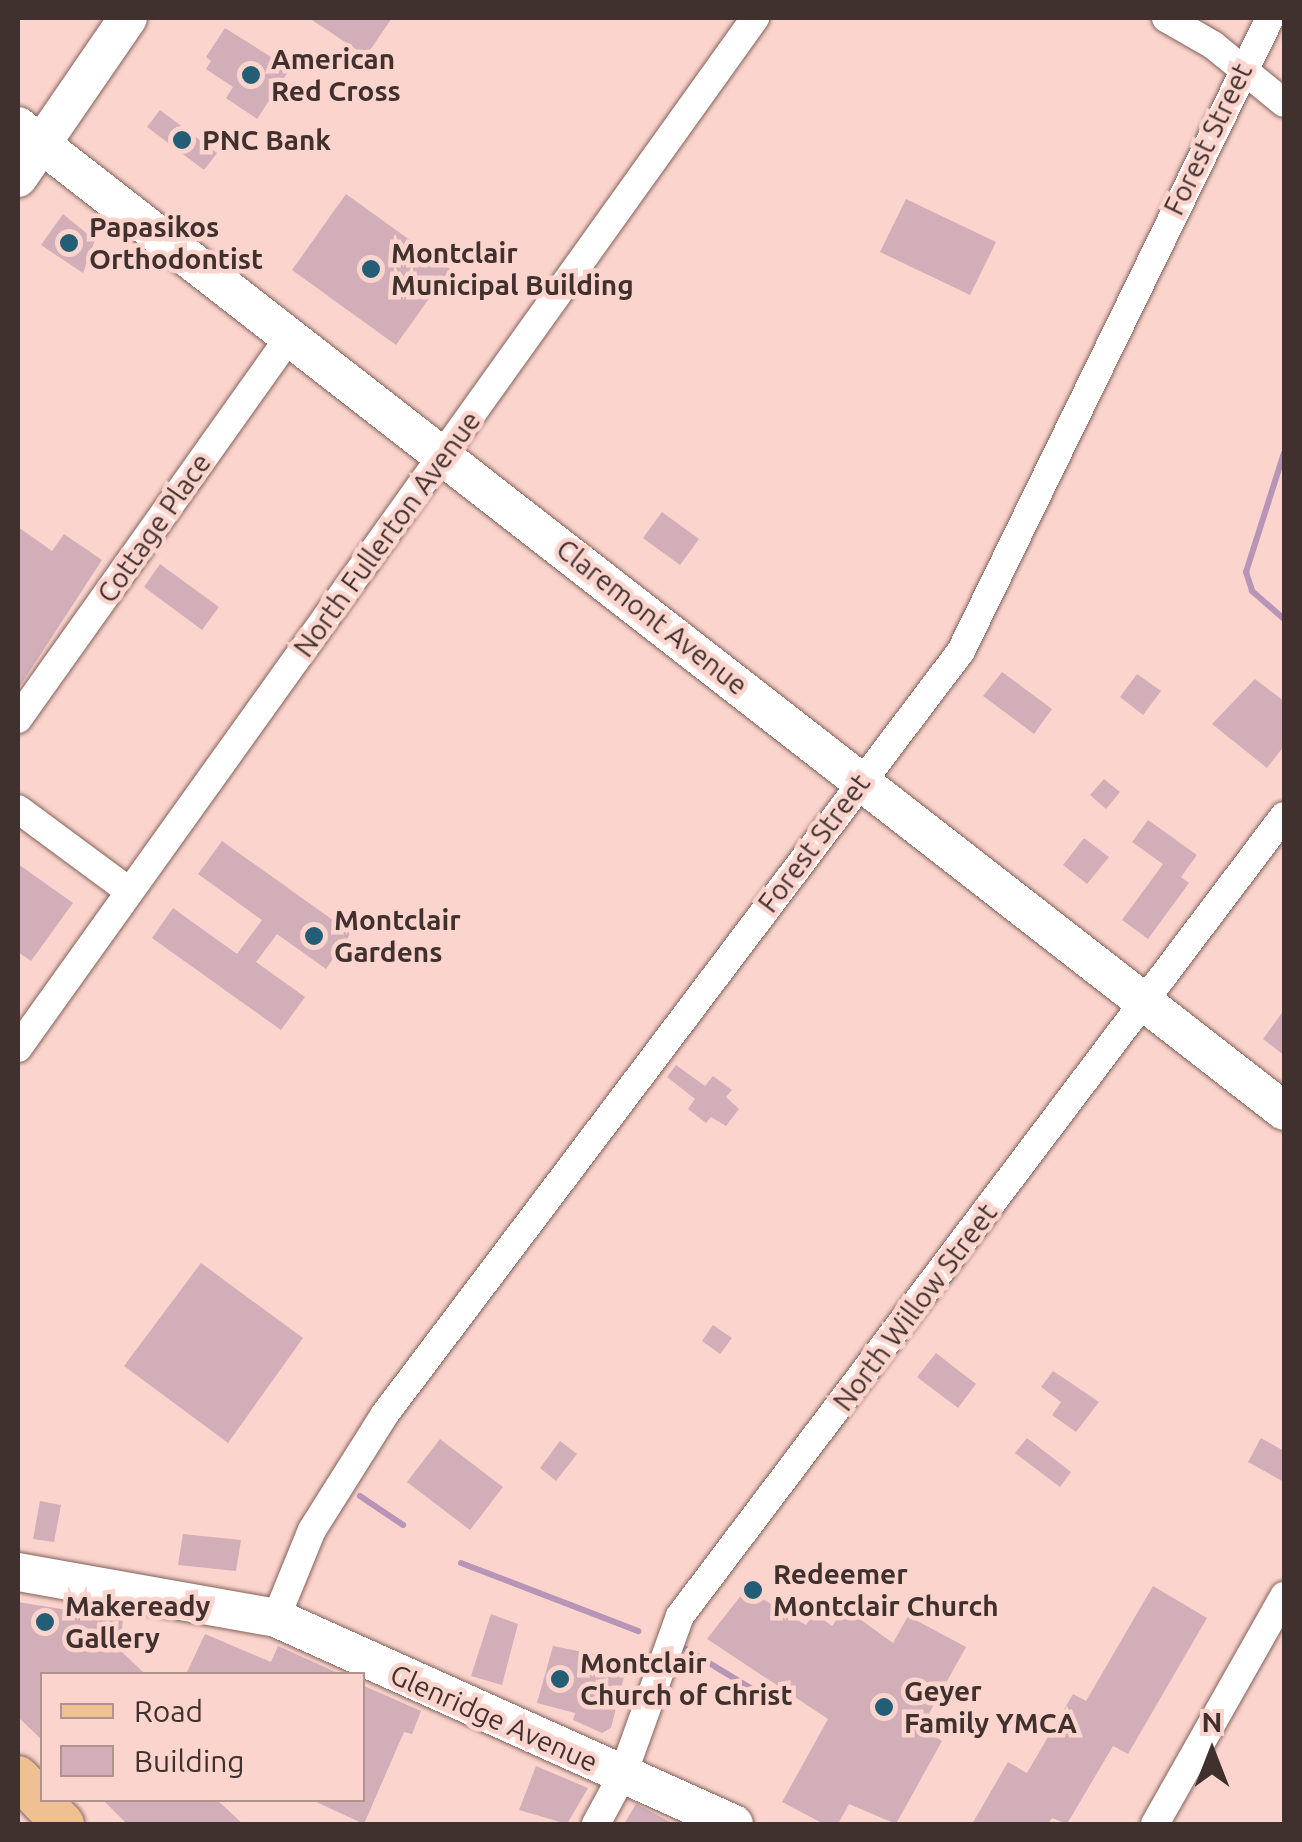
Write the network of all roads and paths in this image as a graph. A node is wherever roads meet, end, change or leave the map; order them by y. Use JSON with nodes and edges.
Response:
{"nodes":[{"id":1,"x":128,"y":18,"type":"edge"},
{"id":2,"x":755,"y":18,"type":"edge"},
{"id":3,"x":1166,"y":18,"type":"edge"},
{"id":4,"x":1270,"y":18,"type":"edge"},
{"id":5,"x":1242,"y":67,"type":"junction"},
{"id":6,"x":1284,"y":103,"type":"edge"},
{"id":7,"x":30,"y":136,"type":"edge"},
{"id":8,"x":18,"y":178,"type":"edge"},
{"id":9,"x":290,"y":336,"type":"junction"},
{"id":10,"x":445,"y":455,"type":"junction"},
{"id":11,"x":18,"y":720,"type":"edge"},
{"id":12,"x":861,"y":781,"type":"junction"},
{"id":13,"x":18,"y":809,"type":"edge"},
{"id":14,"x":1284,"y":816,"type":"edge"},
{"id":15,"x":129,"y":891,"type":"junction"},
{"id":16,"x":1146,"y":1003,"type":"junction"},
{"id":17,"x":18,"y":1048,"type":"edge"},
{"id":18,"x":1284,"y":1110,"type":"edge"},
{"id":19,"x":18,"y":1572,"type":"edge"},
{"id":20,"x":1284,"y":1596,"type":"edge"},
{"id":21,"x":276,"y":1618,"type":"junction"},
{"id":22,"x":623,"y":1774,"type":"junction"},
{"id":23,"x":18,"y":1777,"type":"edge"},
{"id":24,"x":40,"y":1800,"type":"edge"},
{"id":25,"x":42,"y":1802,"type":"edge"},
{"id":26,"x":63,"y":1824,"type":"edge"},
{"id":27,"x":596,"y":1824,"type":"edge"},
{"id":28,"x":734,"y":1824,"type":"edge"},
{"id":29,"x":1155,"y":1824,"type":"edge"}],
"edges":[{"from":1,"to":7,"type":"street"},
{"from":2,"to":10,"type":"street","name":"North Fullerton Avenue"},
{"from":3,"to":5,"type":"street"},
{"from":4,"to":5,"type":"street","name":"Forest Street"},
{"from":5,"to":6,"type":"street"},
{"from":5,"to":12,"type":"street","name":"Forest Street"},
{"from":7,"to":8,"type":"street"},
{"from":7,"to":9,"type":"street","name":"Claremont Avenue"},
{"from":9,"to":10,"type":"street","name":"Claremont Avenue"},
{"from":9,"to":11,"type":"street","name":"Cottage Place"},
{"from":10,"to":12,"type":"street","name":"Claremont Avenue"},
{"from":10,"to":15,"type":"street","name":"North Fullerton Avenue"},
{"from":12,"to":16,"type":"street","name":"Claremont Avenue"},
{"from":12,"to":21,"type":"street","name":"Forest Street"},
{"from":13,"to":15,"type":"street"},
{"from":14,"to":16,"type":"street","name":"North Willow Street"},
{"from":15,"to":17,"type":"street","name":"North Fullerton Avenue"},
{"from":16,"to":18,"type":"street","name":"Claremont Avenue"},
{"from":16,"to":22,"type":"street","name":"North Willow Street"},
{"from":19,"to":21,"type":"street","name":"Glenridge Avenue"},
{"from":20,"to":29,"type":"street"},
{"from":21,"to":22,"type":"street","name":"Glenridge Avenue"},
{"from":22,"to":27,"type":"street","name":"North Willow Street"},
{"from":22,"to":28,"type":"street","name":"Glenridge Avenue"},
{"from":23,"to":24,"type":"main road"},
{"from":25,"to":26,"type":"main road"}]}
